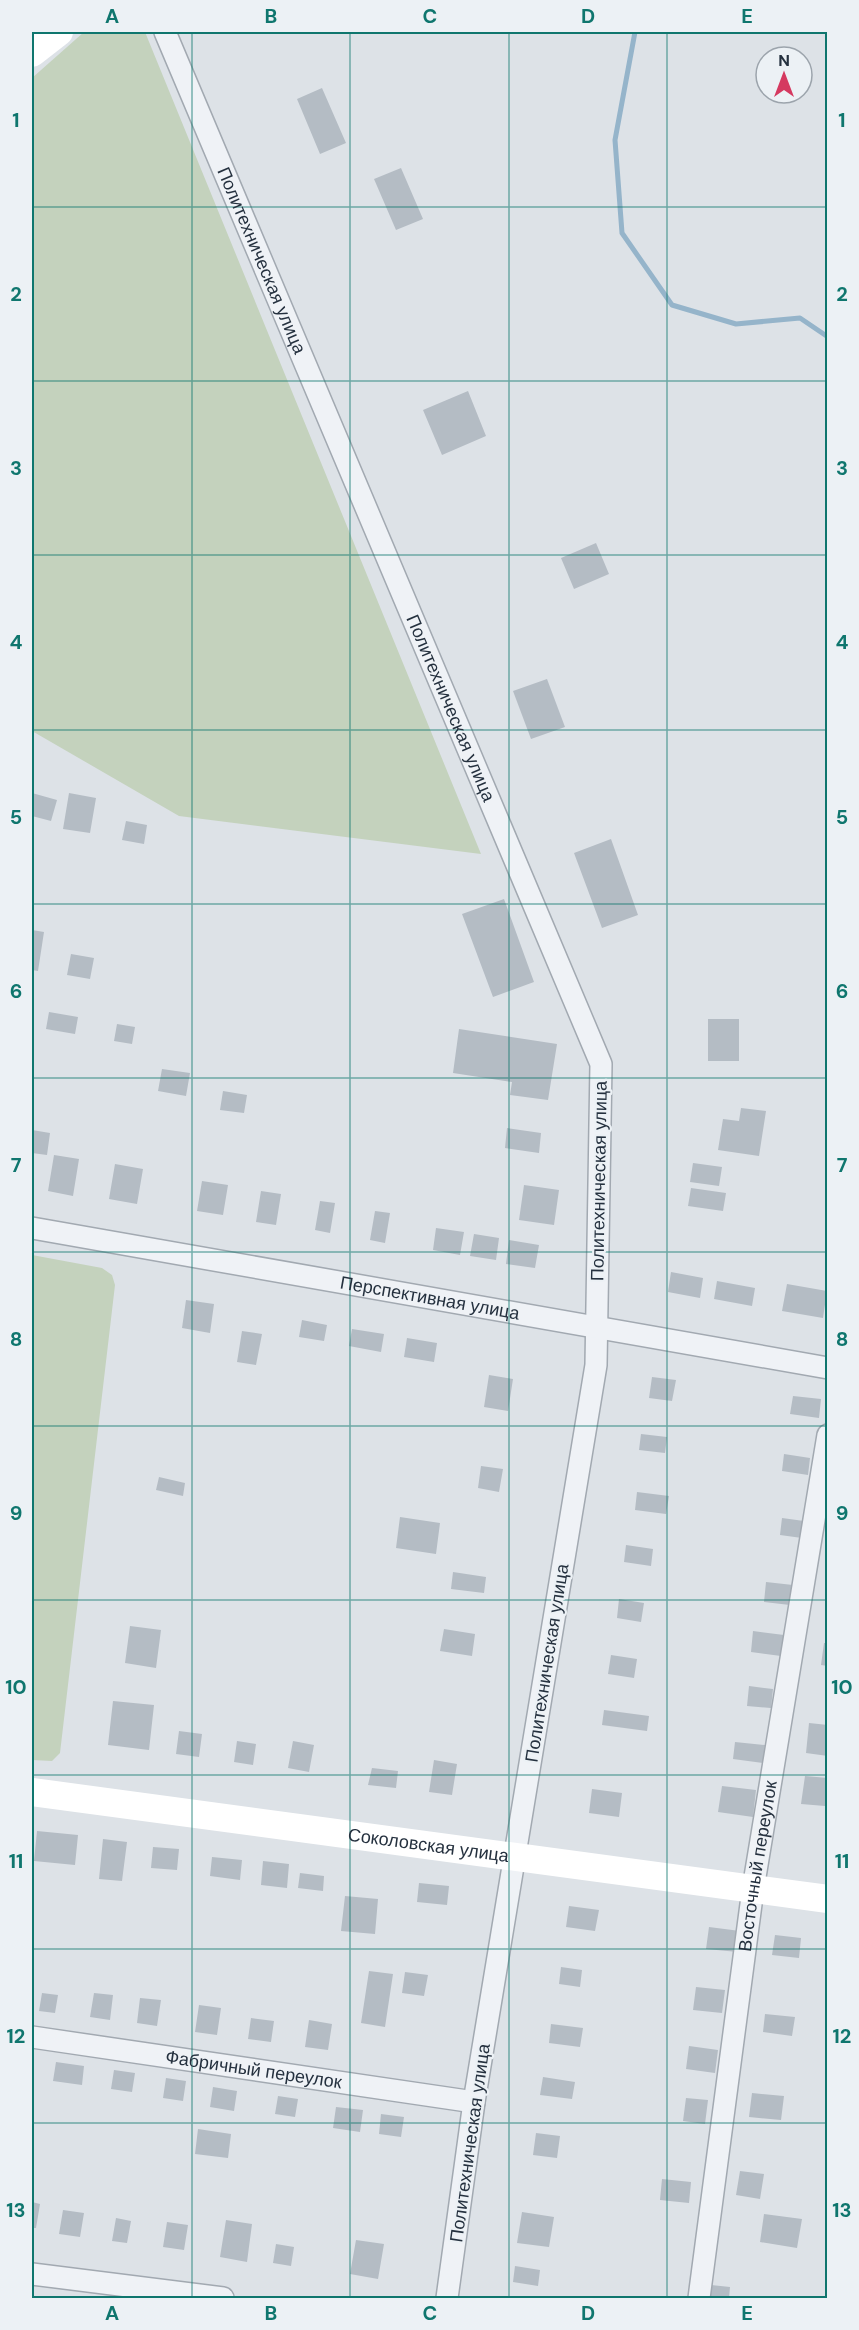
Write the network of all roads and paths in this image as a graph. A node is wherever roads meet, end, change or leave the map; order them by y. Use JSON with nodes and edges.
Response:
{"nodes":[{"id":1,"x":59,"y":32,"type":"edge"},
{"id":2,"x":165,"y":32,"type":"edge"},
{"id":3,"x":32,"y":53,"type":"edge"},
{"id":4,"x":32,"y":1228,"type":"edge"},
{"id":5,"x":597,"y":1326,"type":"junction"},
{"id":6,"x":828,"y":1368,"type":"edge"},
{"id":7,"x":828,"y":1435,"type":"edge"},
{"id":8,"x":32,"y":1792,"type":"edge"},
{"id":9,"x":515,"y":1857,"type":"junction"},
{"id":10,"x":753,"y":1889,"type":"junction"},
{"id":11,"x":828,"y":1899,"type":"edge"},
{"id":12,"x":32,"y":2037,"type":"edge"},
{"id":13,"x":474,"y":2102,"type":"junction"},
{"id":14,"x":32,"y":2274,"type":"edge"},
{"id":15,"x":223,"y":2298,"type":"edge"},
{"id":16,"x":447,"y":2298,"type":"edge"},
{"id":17,"x":699,"y":2298,"type":"edge"}],
"edges":[{"from":1,"to":3,"type":"street"},
{"from":2,"to":5,"type":"street","name":"Политехническая улица"},
{"from":4,"to":5,"type":"street","name":"Перспективная улица"},
{"from":5,"to":6,"type":"street","name":"Перспективная улица"},
{"from":5,"to":9,"type":"street","name":"Политехническая улица"},
{"from":7,"to":10,"type":"street","name":"Восточный переулок"},
{"from":8,"to":9,"type":"street","name":"Соколовская улица"},
{"from":9,"to":10,"type":"street","name":"Соколовская улица"},
{"from":9,"to":13,"type":"street","name":"Политехническая улица"},
{"from":10,"to":11,"type":"street","name":"Соколовская улица"},
{"from":10,"to":17,"type":"street","name":"Восточный переулок"},
{"from":12,"to":13,"type":"street","name":"Фабричный переулок"},
{"from":13,"to":16,"type":"street","name":"Политехническая улица"},
{"from":14,"to":15,"type":"street"}]}
